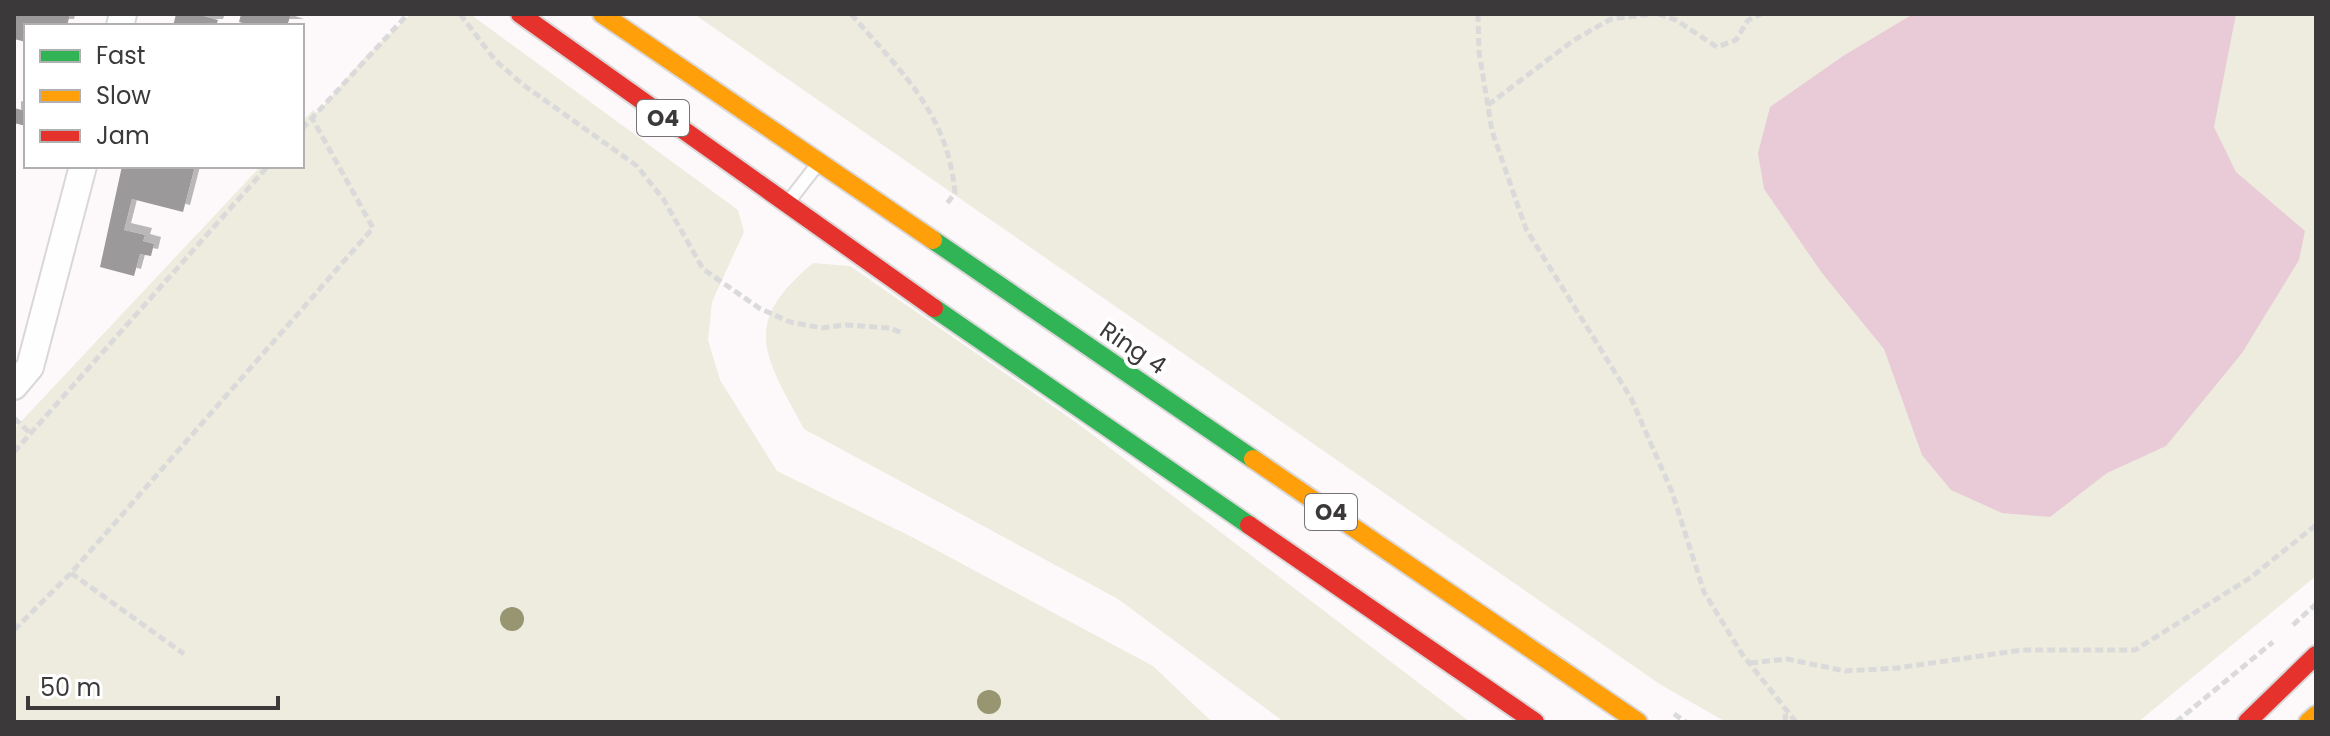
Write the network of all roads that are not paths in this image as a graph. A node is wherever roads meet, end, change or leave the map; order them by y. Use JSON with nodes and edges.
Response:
{"nodes":[{"id":1,"x":520,"y":14,"type":"edge"},
{"id":2,"x":602,"y":14,"type":"edge"},
{"id":3,"x":819,"y":162,"type":"junction"},
{"id":4,"x":82,"y":168,"type":"edge"},
{"id":5,"x":786,"y":206,"type":"junction"},
{"id":6,"x":14,"y":386,"type":"edge"},
{"id":7,"x":2316,"y":653,"type":"edge"},
{"id":8,"x":2316,"y":715,"type":"edge"},
{"id":9,"x":1528,"y":717,"type":"edge"},
{"id":10,"x":1547,"y":722,"type":"edge"},
{"id":11,"x":1638,"y":722,"type":"edge"},
{"id":12,"x":2228,"y":722,"type":"edge"},
{"id":13,"x":2247,"y":722,"type":"edge"},
{"id":14,"x":2308,"y":722,"type":"edge"}],
"edges":[{"from":1,"to":5,"type":"main road","number":"O4"},
{"from":2,"to":3,"type":"main road","name":"Ring 4","number":"O4"},
{"from":3,"to":5,"type":"lane"},
{"from":3,"to":11,"type":"main road","name":"Ring 4","number":"O4"},
{"from":4,"to":6,"type":"street"},
{"from":5,"to":9,"type":"main road","number":"O4"},
{"from":7,"to":12,"type":"main road"},
{"from":7,"to":13,"type":"main road"},
{"from":8,"to":14,"type":"main road"},
{"from":9,"to":10,"type":"main road"}]}
